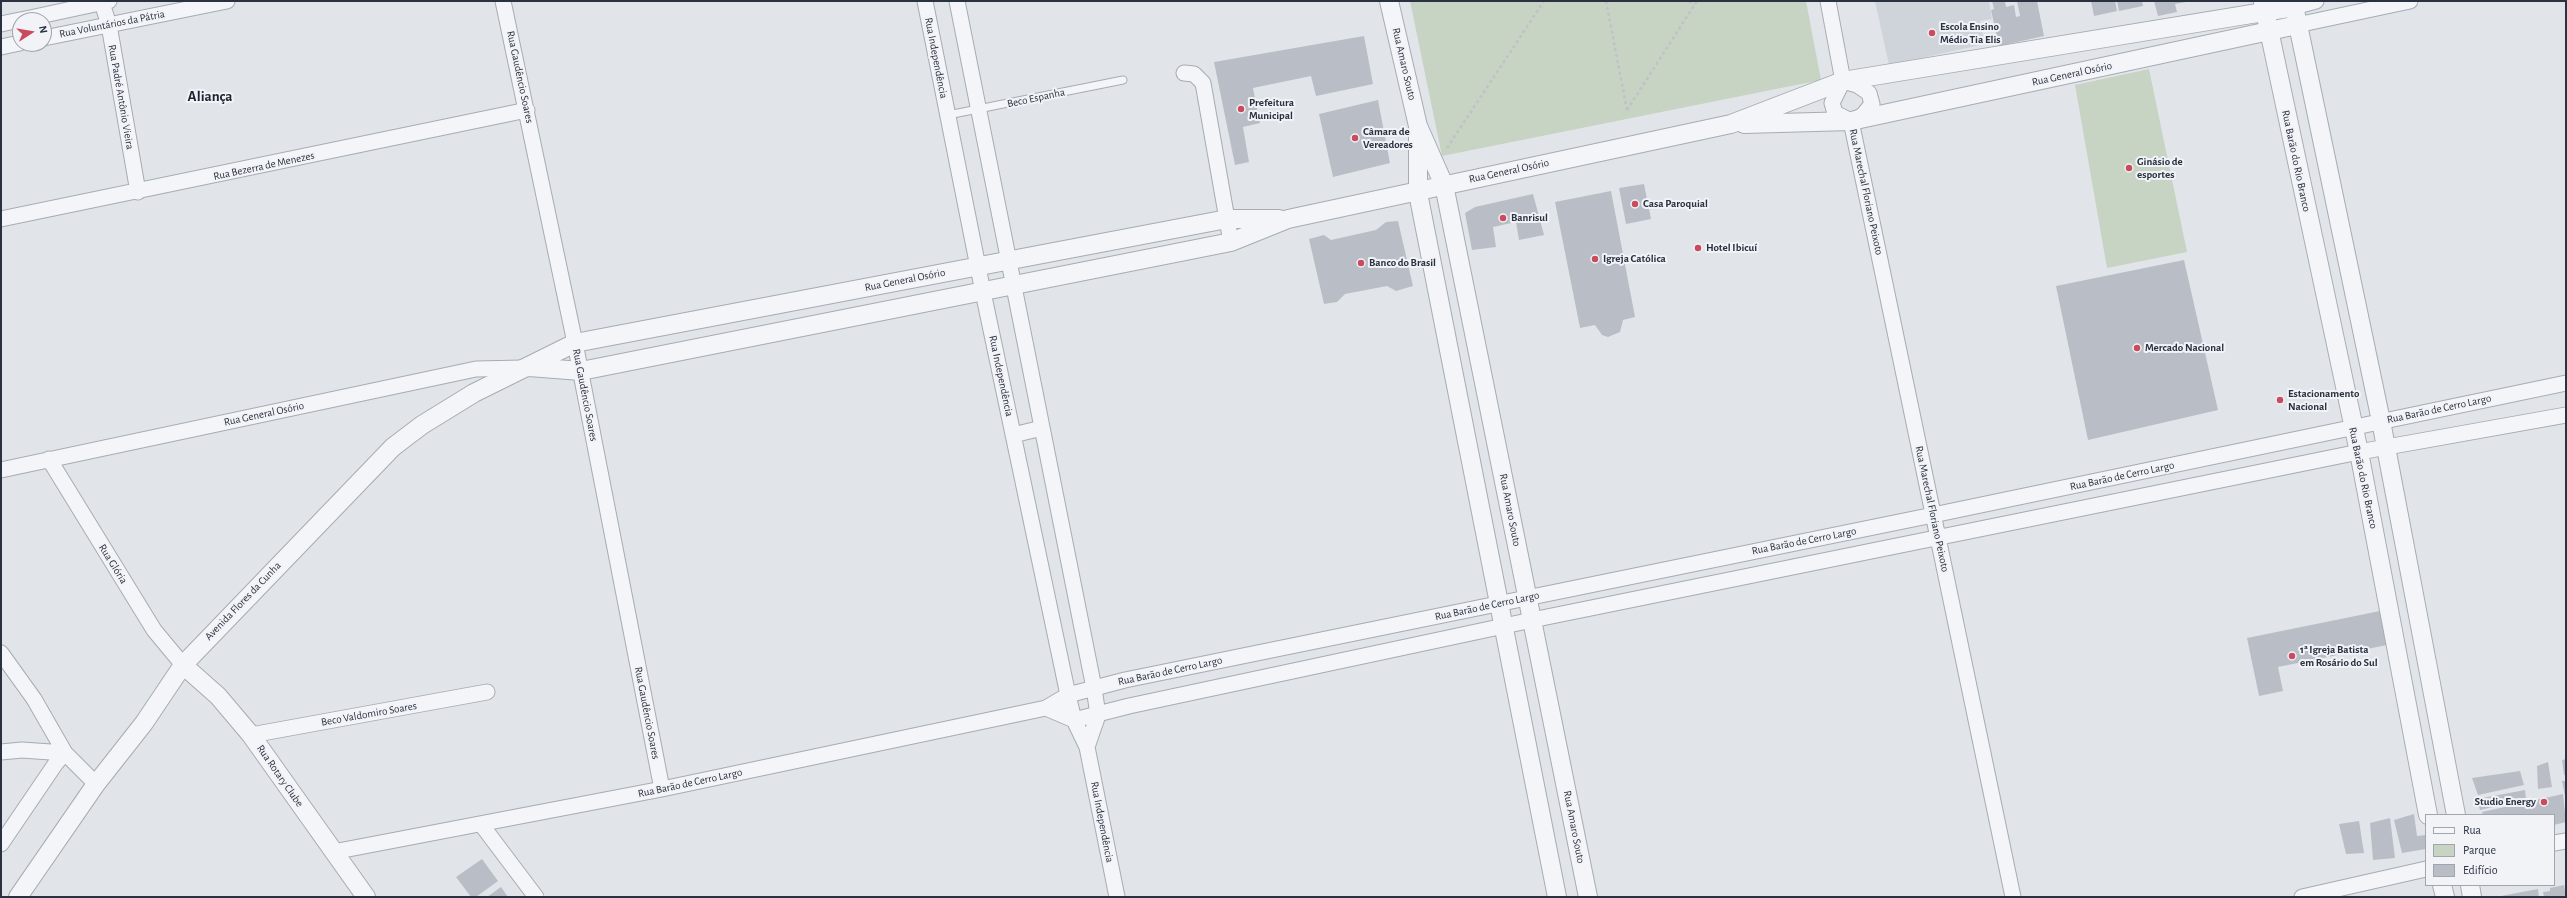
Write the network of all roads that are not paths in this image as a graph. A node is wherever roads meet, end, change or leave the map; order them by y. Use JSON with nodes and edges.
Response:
{"nodes":[{"id":1,"x":227,"y":1,"type":"edge"},
{"id":2,"x":503,"y":1,"type":"edge"},
{"id":3,"x":925,"y":1,"type":"edge"},
{"id":4,"x":957,"y":1,"type":"edge"},
{"id":5,"x":1389,"y":1,"type":"edge"},
{"id":6,"x":1828,"y":1,"type":"edge"},
{"id":7,"x":2316,"y":1,"type":"edge"},
{"id":8,"x":2410,"y":1,"type":"edge"},
{"id":9,"x":105,"y":2,"type":"edge"},
{"id":10,"x":2293,"y":4,"type":"edge"},
{"id":11,"x":2264,"y":7,"type":"edge"},
{"id":12,"x":52,"y":13,"type":"edge"},
{"id":13,"x":12,"y":22,"type":"edge"},
{"id":14,"x":1,"y":24,"type":"edge"},
{"id":15,"x":108,"y":25,"type":"junction"},
{"id":16,"x":2297,"y":25,"type":"junction"},
{"id":17,"x":2270,"y":32,"type":"junction"},
{"id":18,"x":52,"y":36,"type":"edge"},
{"id":19,"x":12,"y":45,"type":"edge"},
{"id":20,"x":1,"y":47,"type":"edge"},
{"id":21,"x":1184,"y":74,"type":"dead end"},
{"id":22,"x":1123,"y":80,"type":"dead end"},
{"id":23,"x":1843,"y":81,"type":"junction"},
{"id":24,"x":527,"y":110,"type":"junction"},
{"id":25,"x":978,"y":110,"type":"junction"},
{"id":26,"x":948,"y":115,"type":"junction"},
{"id":27,"x":1851,"y":121,"type":"junction"},
{"id":28,"x":1731,"y":124,"type":"junction"},
{"id":29,"x":1418,"y":126,"type":"junction"},
{"id":30,"x":1444,"y":185,"type":"junction"},
{"id":31,"x":138,"y":192,"type":"junction"},
{"id":32,"x":1418,"y":193,"type":"junction"},
{"id":33,"x":1227,"y":218,"type":"junction"},
{"id":34,"x":1,"y":219,"type":"edge"},
{"id":35,"x":1288,"y":219,"type":"junction"},
{"id":36,"x":1231,"y":242,"type":"junction"},
{"id":37,"x":1008,"y":260,"type":"junction"},
{"id":38,"x":978,"y":266,"type":"junction"},
{"id":39,"x":1014,"y":285,"type":"junction"},
{"id":40,"x":983,"y":292,"type":"junction"},
{"id":41,"x":710,"y":317,"type":"junction"},
{"id":42,"x":575,"y":343,"type":"junction"},
{"id":43,"x":718,"y":344,"type":"junction"},
{"id":44,"x":529,"y":367,"type":"junction"},
{"id":45,"x":581,"y":371,"type":"junction"},
{"id":46,"x":2566,"y":383,"type":"edge"},
{"id":47,"x":2566,"y":414,"type":"edge"},
{"id":48,"x":2381,"y":421,"type":"junction"},
{"id":49,"x":1042,"y":428,"type":"junction"},
{"id":50,"x":2352,"y":428,"type":"junction"},
{"id":51,"x":1013,"y":435,"type":"junction"},
{"id":52,"x":2385,"y":448,"type":"junction"},
{"id":53,"x":2359,"y":452,"type":"junction"},
{"id":54,"x":49,"y":460,"type":"junction"},
{"id":55,"x":2195,"y":460,"type":"junction"},
{"id":56,"x":1,"y":470,"type":"edge"},
{"id":57,"x":2140,"y":472,"type":"junction"},
{"id":58,"x":2202,"y":485,"type":"junction"},
{"id":59,"x":2147,"y":496,"type":"junction"},
{"id":60,"x":1933,"y":515,"type":"junction"},
{"id":61,"x":1938,"y":539,"type":"junction"},
{"id":62,"x":1789,"y":544,"type":"junction"},
{"id":63,"x":1794,"y":568,"type":"junction"},
{"id":64,"x":1527,"y":597,"type":"junction"},
{"id":65,"x":1500,"y":604,"type":"junction"},
{"id":66,"x":1532,"y":620,"type":"junction"},
{"id":67,"x":1504,"y":626,"type":"junction"},
{"id":68,"x":1364,"y":631,"type":"junction"},
{"id":69,"x":1,"y":653,"type":"edge"},
{"id":70,"x":1370,"y":655,"type":"junction"},
{"id":71,"x":183,"y":665,"type":"junction"},
{"id":72,"x":1167,"y":671,"type":"junction"},
{"id":73,"x":1094,"y":688,"type":"junction"},
{"id":74,"x":488,"y":692,"type":"dead end"},
{"id":75,"x":1068,"y":695,"type":"junction"},
{"id":76,"x":1172,"y":697,"type":"junction"},
{"id":77,"x":1046,"y":708,"type":"junction"},
{"id":78,"x":1098,"y":715,"type":"junction"},
{"id":79,"x":1074,"y":720,"type":"junction"},
{"id":80,"x":251,"y":736,"type":"junction"},
{"id":81,"x":1087,"y":747,"type":"junction"},
{"id":82,"x":1,"y":752,"type":"edge"},
{"id":83,"x":66,"y":754,"type":"junction"},
{"id":84,"x":96,"y":784,"type":"junction"},
{"id":85,"x":662,"y":789,"type":"junction"},
{"id":86,"x":2428,"y":814,"type":"edge"},
{"id":87,"x":2456,"y":814,"type":"edge"},
{"id":88,"x":481,"y":824,"type":"junction"},
{"id":89,"x":2566,"y":841,"type":"edge"},
{"id":90,"x":1,"y":844,"type":"edge"},
{"id":91,"x":2555,"y":844,"type":"edge"},
{"id":92,"x":333,"y":852,"type":"junction"},
{"id":93,"x":2425,"y":870,"type":"edge"},
{"id":94,"x":2442,"y":886,"type":"edge"},
{"id":95,"x":2470,"y":886,"type":"edge"},
{"id":96,"x":18,"y":897,"type":"edge"},
{"id":97,"x":366,"y":897,"type":"edge"},
{"id":98,"x":536,"y":897,"type":"edge"},
{"id":99,"x":1117,"y":897,"type":"edge"},
{"id":100,"x":1557,"y":897,"type":"edge"},
{"id":101,"x":1588,"y":897,"type":"edge"},
{"id":102,"x":2013,"y":897,"type":"edge"},
{"id":103,"x":2302,"y":897,"type":"edge"},
{"id":104,"x":2445,"y":897,"type":"edge"},
{"id":105,"x":2472,"y":897,"type":"edge"}],
"edges":[{"from":1,"to":15,"type":"street","name":"Rua Voluntários da Pátria"},
{"from":2,"to":24,"type":"street","name":"Rua Gaudêncio Soares"},
{"from":3,"to":26,"type":"street","name":"Rua Independência"},
{"from":4,"to":25,"type":"street"},
{"from":5,"to":29,"type":"street","name":"Rua Amaro Souto"},
{"from":6,"to":23,"type":"street"},
{"from":7,"to":10,"type":"street","name":"Rua General Osório"},
{"from":8,"to":16,"type":"street","name":"Rua General Osório"},
{"from":9,"to":12,"type":"street","name":"Rua Voluntários da Pátria"},
{"from":9,"to":15,"type":"street","name":"Rua Padré Antônio Vieira"},
{"from":10,"to":11,"type":"street","name":"Rua General Osório"},
{"from":10,"to":16,"type":"street"},
{"from":11,"to":17,"type":"street","name":"Rua Barão do Rio Branco"},
{"from":11,"to":23,"type":"street","name":"Rua General Osório"},
{"from":13,"to":14,"type":"street","name":"Rua Voluntários da Pátria"},
{"from":15,"to":18,"type":"street","name":"Rua Voluntários da Pátria"},
{"from":15,"to":31,"type":"street","name":"Rua Padré Antônio Vieira"},
{"from":16,"to":17,"type":"street","name":"Rua General Osório"},
{"from":16,"to":48,"type":"street"},
{"from":17,"to":27,"type":"street","name":"Rua General Osório"},
{"from":17,"to":50,"type":"street","name":"Rua Barão do Rio Branco"},
{"from":19,"to":20,"type":"street"},
{"from":21,"to":33,"type":"street"},
{"from":22,"to":25,"type":"lane","name":"Beco Espanha"},
{"from":23,"to":27,"type":"street","name":"Rua Marechal Floriano Peixoto"},
{"from":23,"to":27,"type":"street","name":"Rua Marechal Floriano Peixoto"},
{"from":23,"to":28,"type":"street","name":"Rua General Osório"},
{"from":24,"to":31,"type":"street","name":"Rua Bezerra de Menezes"},
{"from":24,"to":42,"type":"street","name":"Rua Gaudêncio Soares"},
{"from":25,"to":26,"type":"lane","name":"Beco Espanha"},
{"from":25,"to":37,"type":"street"},
{"from":26,"to":38,"type":"street","name":"Rua Independência"},
{"from":27,"to":28,"type":"street","name":"Rua General Osório"},
{"from":27,"to":60,"type":"street","name":"Rua Marechal Floriano Peixoto"},
{"from":28,"to":30,"type":"street","name":"Rua General Osório"},
{"from":29,"to":30,"type":"street","name":"Rua Amaro Souto"},
{"from":29,"to":32,"type":"street","name":"Rua Amaro Souto"},
{"from":30,"to":32,"type":"street","name":"Rua General Osório"},
{"from":30,"to":64,"type":"street","name":"Rua Amaro Souto"},
{"from":31,"to":34,"type":"street","name":"Rua Bezerra de Menezes"},
{"from":32,"to":35,"type":"street","name":"Rua General Osório"},
{"from":32,"to":65,"type":"street","name":"Rua Amaro Souto"},
{"from":33,"to":35,"type":"street","name":"Rua General Osório"},
{"from":33,"to":36,"type":"street"},
{"from":33,"to":37,"type":"street","name":"Rua General Osório"},
{"from":35,"to":36,"type":"street","name":"Rua General Osório"},
{"from":36,"to":39,"type":"street","name":"Rua General Osório"},
{"from":37,"to":38,"type":"street","name":"Rua General Osório"},
{"from":37,"to":39,"type":"street"},
{"from":38,"to":40,"type":"street","name":"Rua Independência"},
{"from":38,"to":41,"type":"street","name":"Rua General Osório"},
{"from":39,"to":40,"type":"street","name":"Rua General Osório"},
{"from":39,"to":49,"type":"street"},
{"from":40,"to":43,"type":"street","name":"Rua General Osório"},
{"from":40,"to":51,"type":"street","name":"Rua Independência"},
{"from":41,"to":42,"type":"street","name":"Rua General Osório"},
{"from":41,"to":43,"type":"street"},
{"from":42,"to":44,"type":"street","name":"Rua General Osório"},
{"from":42,"to":45,"type":"street","name":"Rua Gaudêncio Soares"},
{"from":43,"to":45,"type":"street","name":"Rua General Osório"},
{"from":44,"to":45,"type":"street","name":"Rua General Osório"},
{"from":44,"to":54,"type":"street","name":"Rua General Osório"},
{"from":44,"to":71,"type":"street","name":"Avenida Flores da Cunha"},
{"from":45,"to":85,"type":"street","name":"Rua Gaudêncio Soares"},
{"from":46,"to":48,"type":"street","name":"Rua Barão de Cerro Largo"},
{"from":47,"to":52,"type":"street","name":"Rua Barão de Cerro Largo"},
{"from":48,"to":50,"type":"street","name":"Rua Barão de Cerro Largo"},
{"from":48,"to":52,"type":"street"},
{"from":49,"to":51,"type":"street"},
{"from":49,"to":73,"type":"street"},
{"from":50,"to":53,"type":"street","name":"Rua Barão do Rio Branco"},
{"from":50,"to":55,"type":"street","name":"Rua Barão de Cerro Largo"},
{"from":51,"to":75,"type":"street","name":"Rua Independência"},
{"from":52,"to":53,"type":"street","name":"Rua Barão de Cerro Largo"},
{"from":52,"to":87,"type":"street"},
{"from":53,"to":58,"type":"street","name":"Rua Barão de Cerro Largo"},
{"from":53,"to":86,"type":"street","name":"Rua Barão do Rio Branco"},
{"from":54,"to":56,"type":"street","name":"Rua General Osório"},
{"from":54,"to":71,"type":"street","name":"Rua Glória"},
{"from":55,"to":57,"type":"street","name":"Rua Barão de Cerro Largo"},
{"from":55,"to":58,"type":"street"},
{"from":57,"to":59,"type":"street"},
{"from":57,"to":60,"type":"street","name":"Rua Barão de Cerro Largo"},
{"from":58,"to":59,"type":"street","name":"Rua Barão de Cerro Largo"},
{"from":59,"to":61,"type":"street","name":"Rua Barão de Cerro Largo"},
{"from":60,"to":61,"type":"street","name":"Rua Marechal Floriano Peixoto"},
{"from":60,"to":62,"type":"street","name":"Rua Barão de Cerro Largo"},
{"from":61,"to":63,"type":"street","name":"Rua Barão de Cerro Largo"},
{"from":61,"to":102,"type":"street","name":"Rua Marechal Floriano Peixoto"},
{"from":62,"to":63,"type":"street"},
{"from":62,"to":64,"type":"street","name":"Rua Barão de Cerro Largo"},
{"from":63,"to":66,"type":"street","name":"Rua Barão de Cerro Largo"},
{"from":64,"to":65,"type":"street","name":"Rua Barão de Cerro Largo"},
{"from":64,"to":66,"type":"street","name":"Rua Amaro Souto"},
{"from":65,"to":67,"type":"street","name":"Rua Amaro Souto"},
{"from":65,"to":68,"type":"street","name":"Rua Barão de Cerro Largo"},
{"from":66,"to":67,"type":"street","name":"Rua Barão de Cerro Largo"},
{"from":66,"to":101,"type":"street","name":"Rua Amaro Souto"},
{"from":67,"to":70,"type":"street","name":"Rua Barão de Cerro Largo"},
{"from":67,"to":100,"type":"street","name":"Rua Amaro Souto"},
{"from":68,"to":70,"type":"street"},
{"from":68,"to":72,"type":"street","name":"Rua Barão de Cerro Largo"},
{"from":69,"to":83,"type":"street"},
{"from":70,"to":76,"type":"street","name":"Rua Barão de Cerro Largo"},
{"from":71,"to":80,"type":"street","name":"Rua Rotary Clube"},
{"from":71,"to":84,"type":"street","name":"Avenida Flores da Cunha"},
{"from":72,"to":73,"type":"street","name":"Rua Barão de Cerro Largo"},
{"from":72,"to":76,"type":"street"},
{"from":73,"to":75,"type":"street","name":"Rua Barão de Cerro Largo"},
{"from":73,"to":78,"type":"street"},
{"from":74,"to":80,"type":"street","name":"Beco Valdomiro Soares"},
{"from":75,"to":77,"type":"street","name":"Rua Barão de Cerro Largo"},
{"from":75,"to":79,"type":"street","name":"Rua Independência"},
{"from":76,"to":78,"type":"street","name":"Rua Barão de Cerro Largo"},
{"from":77,"to":79,"type":"street"},
{"from":77,"to":85,"type":"street","name":"Rua Barão de Cerro Largo"},
{"from":78,"to":79,"type":"street","name":"Rua Barão de Cerro Largo"},
{"from":78,"to":81,"type":"street"},
{"from":79,"to":81,"type":"street","name":"Rua Independência"},
{"from":80,"to":92,"type":"street","name":"Rua Rotary Clube"},
{"from":81,"to":99,"type":"street","name":"Rua Independência"},
{"from":82,"to":83,"type":"street"},
{"from":83,"to":84,"type":"street"},
{"from":83,"to":90,"type":"street"},
{"from":84,"to":96,"type":"street","name":"Avenida Flores da Cunha"},
{"from":85,"to":88,"type":"street","name":"Rua Barão de Cerro Largo"},
{"from":88,"to":92,"type":"street","name":"Rua Barão de Cerro Largo"},
{"from":88,"to":98,"type":"street"},
{"from":89,"to":91,"type":"street"},
{"from":92,"to":97,"type":"street","name":"Rua Rotary Clube"},
{"from":93,"to":103,"type":"street"},
{"from":94,"to":104,"type":"street"},
{"from":95,"to":105,"type":"street"}]}
